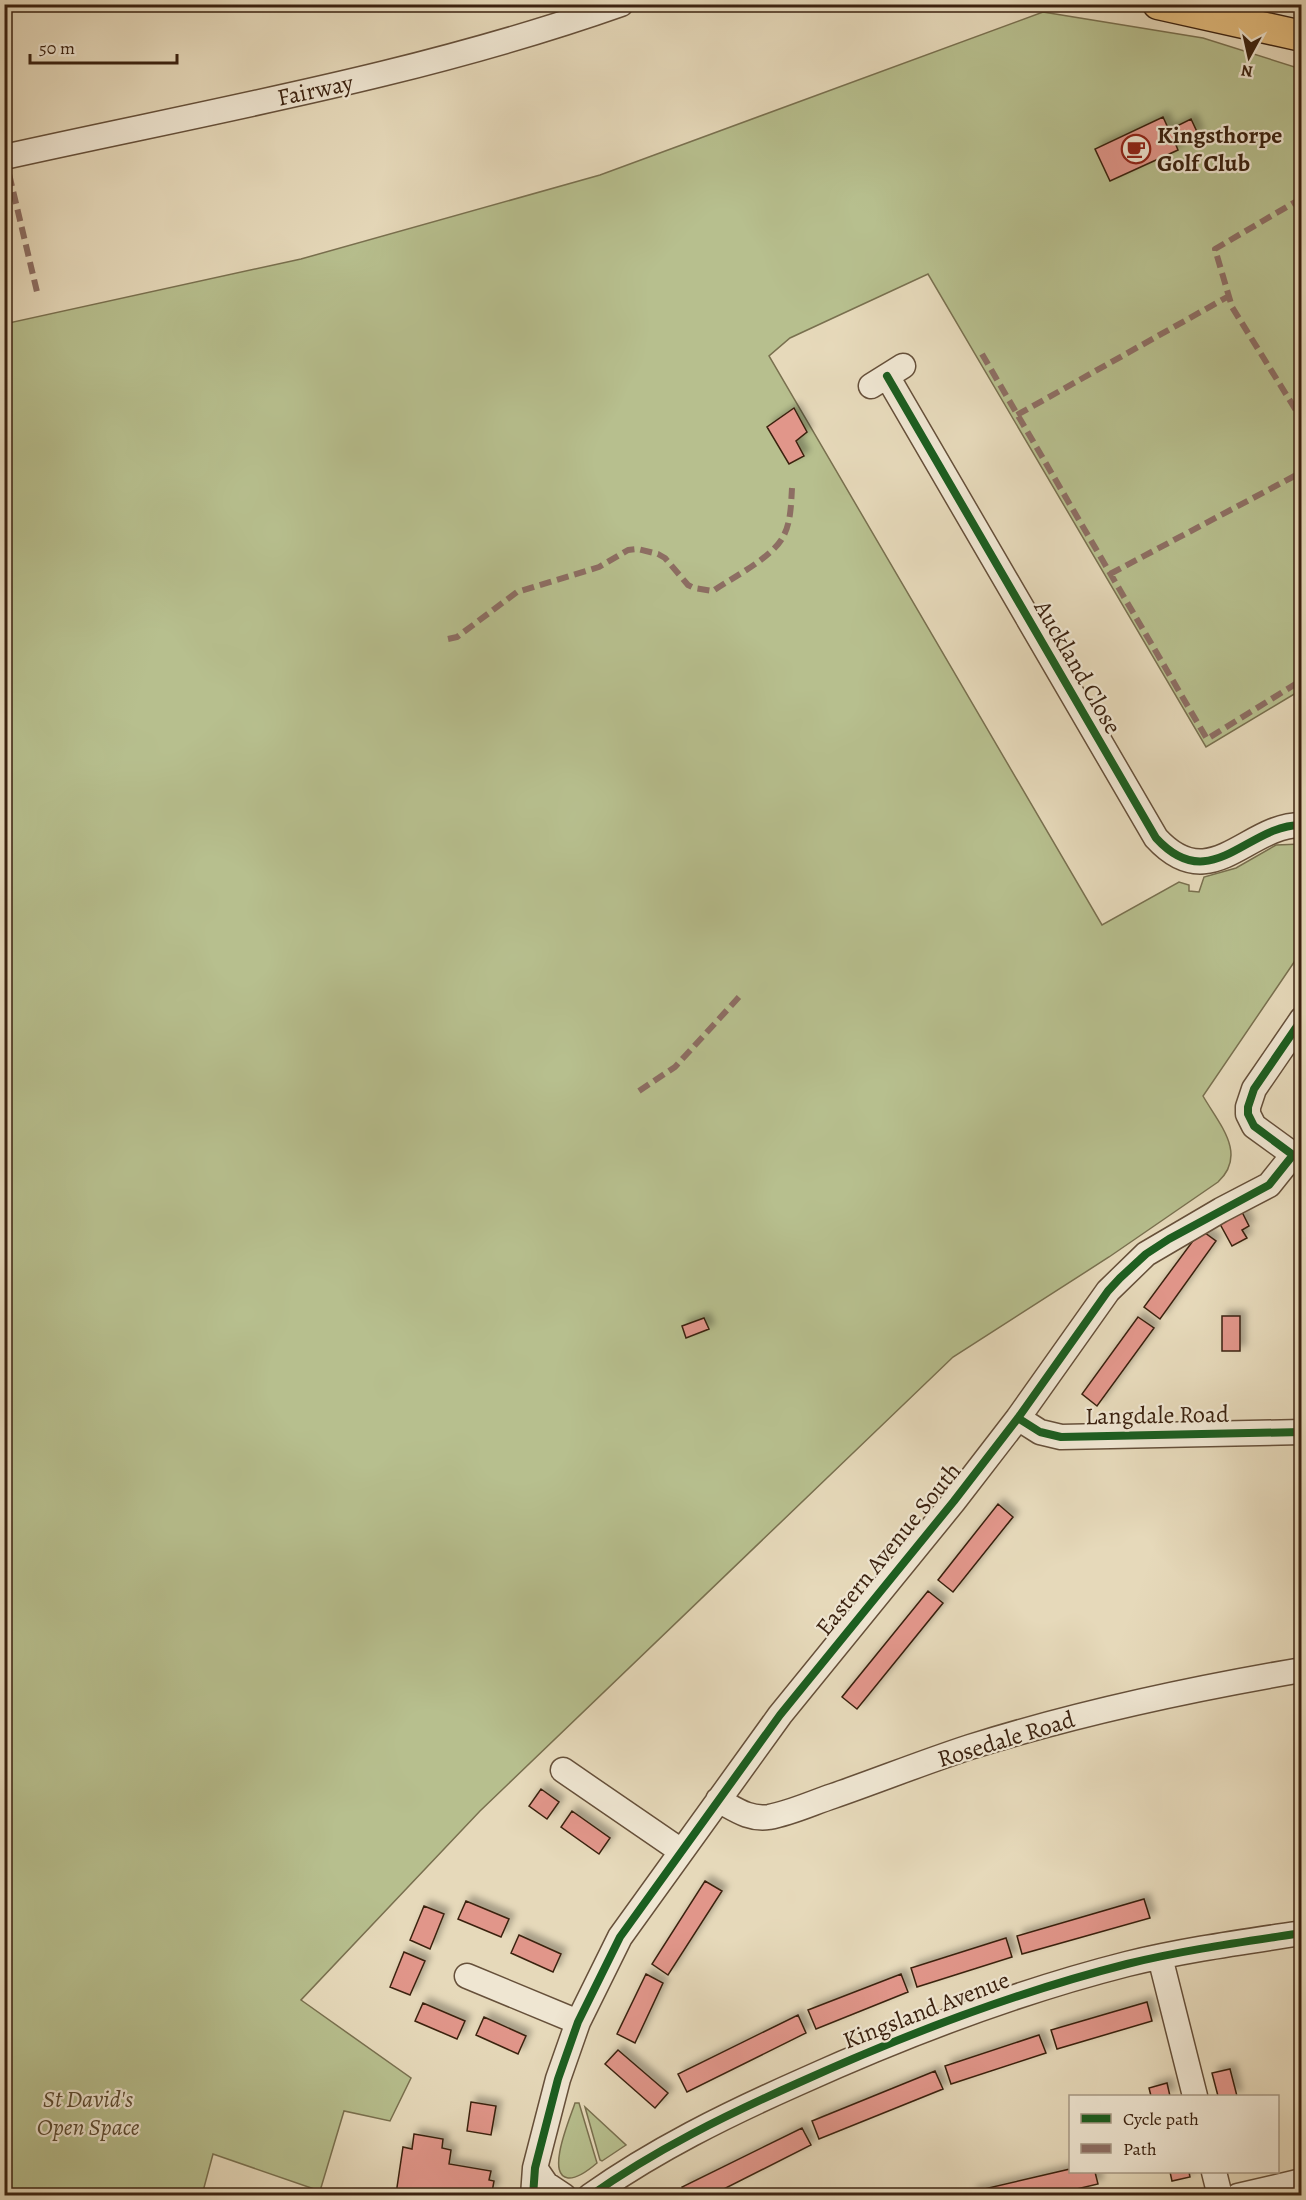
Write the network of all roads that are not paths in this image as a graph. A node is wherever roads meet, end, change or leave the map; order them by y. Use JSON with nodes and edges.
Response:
{"nodes":[{"id":1,"x":621,"y":4,"type":"edge"},
{"id":2,"x":1158,"y":4,"type":"edge"},
{"id":3,"x":1302,"y":36,"type":"edge"},
{"id":4,"x":4,"y":157,"type":"edge"},
{"id":5,"x":887,"y":376,"type":"dead end"},
{"id":6,"x":1302,"y":825,"type":"edge"},
{"id":7,"x":1302,"y":1019,"type":"edge"},
{"id":8,"x":1297,"y":1158,"type":"edge"},
{"id":9,"x":1018,"y":1418,"type":"junction"},
{"id":10,"x":1302,"y":1432,"type":"edge"},
{"id":11,"x":1302,"y":1670,"type":"edge"},
{"id":12,"x":563,"y":1770,"type":"dead end"},
{"id":13,"x":718,"y":1800,"type":"junction"},
{"id":14,"x":681,"y":1851,"type":"junction"},
{"id":15,"x":1302,"y":1933,"type":"edge"},
{"id":16,"x":1160,"y":1957,"type":"junction"},
{"id":17,"x":466,"y":1976,"type":"dead end"},
{"id":18,"x":578,"y":2022,"type":"junction"},
{"id":19,"x":1194,"y":2095,"type":"edge"},
{"id":20,"x":535,"y":2168,"type":"junction"},
{"id":21,"x":1214,"y":2173,"type":"edge"},
{"id":22,"x":1302,"y":2181,"type":"edge"},
{"id":23,"x":533,"y":2196,"type":"edge"},
{"id":24,"x":564,"y":2196,"type":"edge"},
{"id":25,"x":590,"y":2196,"type":"edge"},
{"id":26,"x":1220,"y":2196,"type":"edge"},
{"id":27,"x":1238,"y":2196,"type":"edge"}],
"edges":[{"from":1,"to":4,"type":"street","name":"Fairway"},
{"from":2,"to":3,"type":"main road"},
{"from":5,"to":6,"type":"street","name":"Auckland Close"},
{"from":7,"to":8,"type":"street","name":"Eastern Avenue South"},
{"from":8,"to":9,"type":"street","name":"Eastern Avenue South"},
{"from":9,"to":10,"type":"street","name":"Langdale Road"},
{"from":9,"to":13,"type":"street","name":"Eastern Avenue South"},
{"from":11,"to":13,"type":"street","name":"Rosedale Road"},
{"from":12,"to":14,"type":"street"},
{"from":13,"to":14,"type":"street","name":"Eastern Avenue South"},
{"from":14,"to":18,"type":"street","name":"Eastern Avenue South"},
{"from":15,"to":16,"type":"street","name":"Kingsland Avenue"},
{"from":16,"to":19,"type":"street"},
{"from":16,"to":25,"type":"street","name":"Kingsland Avenue"},
{"from":17,"to":18,"type":"street"},
{"from":18,"to":20,"type":"street","name":"Eastern Avenue South"},
{"from":20,"to":23,"type":"street","name":"Eastern Avenue South"},
{"from":20,"to":24,"type":"street"},
{"from":21,"to":26,"type":"street"},
{"from":22,"to":27,"type":"street"}]}
